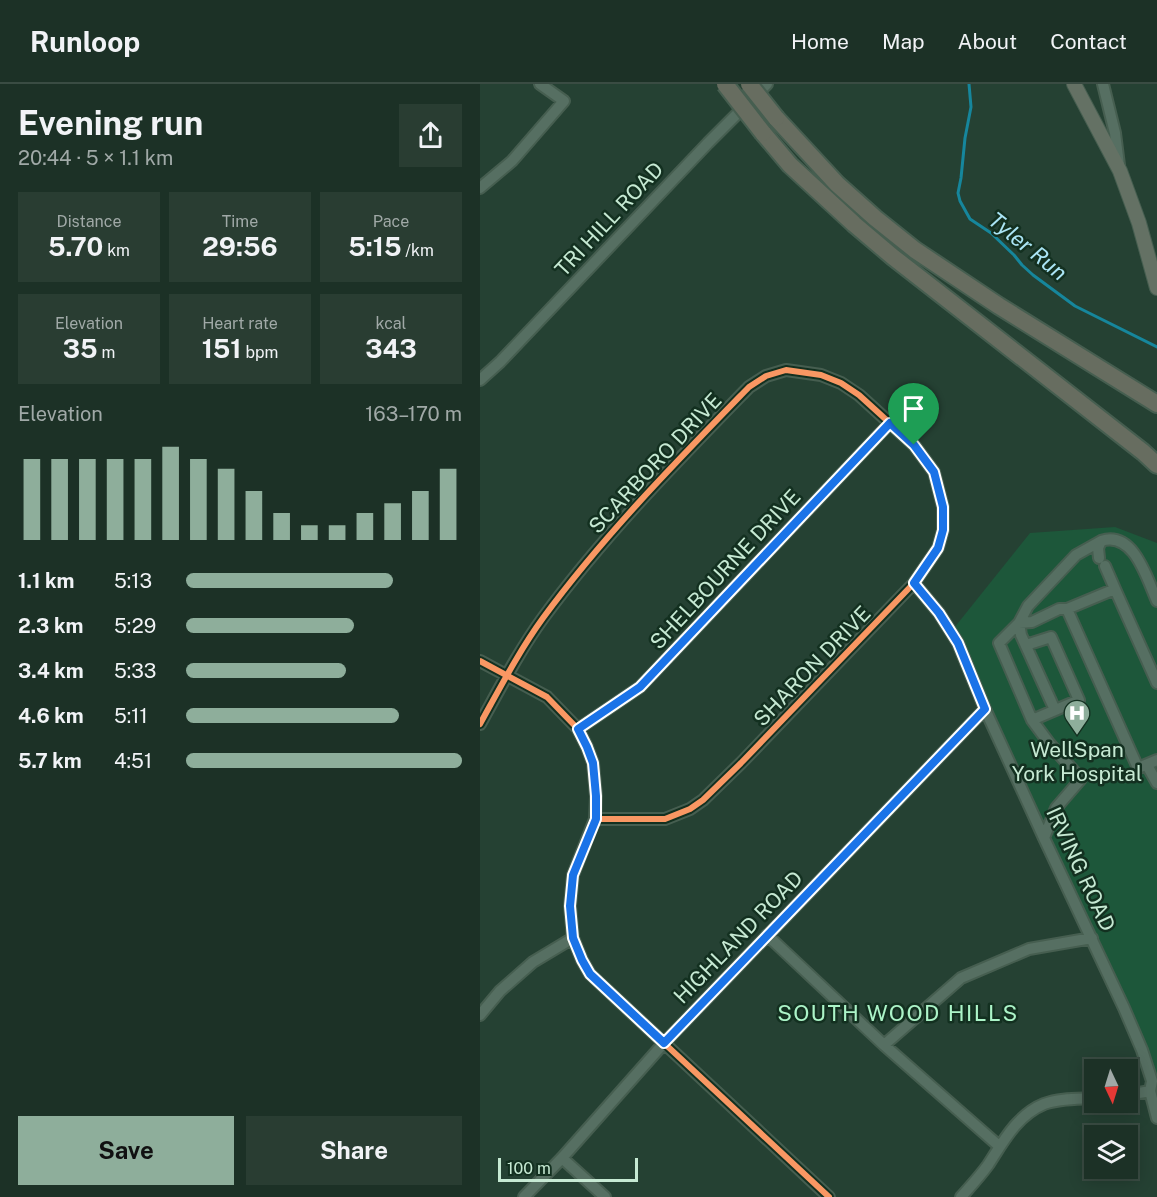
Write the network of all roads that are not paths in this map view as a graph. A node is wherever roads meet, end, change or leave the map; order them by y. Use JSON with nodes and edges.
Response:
{"nodes":[{"id":1,"x":540,"y":84,"type":"edge"},
{"id":2,"x":725,"y":84,"type":"edge"},
{"id":3,"x":749,"y":84,"type":"edge"},
{"id":4,"x":767,"y":84,"type":"edge"},
{"id":5,"x":1074,"y":84,"type":"edge"},
{"id":6,"x":1103,"y":84,"type":"edge"},
{"id":7,"x":1119,"y":171,"type":"junction"},
{"id":8,"x":480,"y":188,"type":"edge"},
{"id":9,"x":1157,"y":288,"type":"edge"},
{"id":10,"x":480,"y":380,"type":"edge"},
{"id":11,"x":1157,"y":404,"type":"edge"},
{"id":12,"x":890,"y":423,"type":"junction"},
{"id":13,"x":914,"y":445,"type":"joint"},
{"id":14,"x":1157,"y":465,"type":"edge"},
{"id":15,"x":1101,"y":541,"type":"junction"},
{"id":16,"x":914,"y":583,"type":"junction"},
{"id":17,"x":1115,"y":589,"type":"junction"},
{"id":18,"x":1157,"y":602,"type":"edge"},
{"id":19,"x":1067,"y":609,"type":"junction"},
{"id":20,"x":1019,"y":623,"type":"junction"},
{"id":21,"x":1026,"y":645,"type":"junction"},
{"id":22,"x":480,"y":661,"type":"edge"},
{"id":23,"x":507,"y":675,"type":"junction"},
{"id":24,"x":1157,"y":683,"type":"edge"},
{"id":25,"x":985,"y":709,"type":"junction"},
{"id":26,"x":1055,"y":710,"type":"junction"},
{"id":27,"x":1032,"y":720,"type":"junction"},
{"id":28,"x":480,"y":724,"type":"edge"},
{"id":29,"x":578,"y":729,"type":"junction"},
{"id":30,"x":1153,"y":763,"type":"edge"},
{"id":31,"x":1156,"y":781,"type":"edge"},
{"id":32,"x":596,"y":819,"type":"junction"},
{"id":33,"x":1044,"y":838,"type":"junction"},
{"id":34,"x":767,"y":935,"type":"junction"},
{"id":35,"x":573,"y":938,"type":"junction"},
{"id":36,"x":1092,"y":938,"type":"junction"},
{"id":37,"x":480,"y":1015,"type":"edge"},
{"id":38,"x":664,"y":1043,"type":"junction"},
{"id":39,"x":884,"y":1045,"type":"junction"},
{"id":40,"x":1153,"y":1081,"type":"edge"},
{"id":41,"x":1138,"y":1089,"type":"edge"},
{"id":42,"x":1084,"y":1098,"type":"edge"},
{"id":43,"x":1157,"y":1118,"type":"edge"},
{"id":44,"x":999,"y":1146,"type":"junction"},
{"id":45,"x":562,"y":1158,"type":"junction"},
{"id":46,"x":524,"y":1197,"type":"edge"},
{"id":47,"x":605,"y":1197,"type":"edge"},
{"id":48,"x":829,"y":1197,"type":"edge"},
{"id":49,"x":961,"y":1197,"type":"edge"}],
"edges":[{"from":1,"to":8,"type":"street"},
{"from":2,"to":14,"type":"highway","bridge":true},
{"from":3,"to":11,"type":"highway","bridge":true},
{"from":4,"to":10,"type":"street","name":"TRI HILL ROAD"},
{"from":5,"to":7,"type":"main road"},
{"from":6,"to":7,"type":"street"},
{"from":7,"to":9,"type":"main road"},
{"from":12,"to":13,"type":"street","name":"SCARBORO DRIVE"},
{"from":12,"to":23,"type":"street","name":"SCARBORO DRIVE"},
{"from":12,"to":29,"type":"street","name":"SHELBOURNE DRIVE"},
{"from":13,"to":16,"type":"street","name":"SHARON DRIVE"},
{"from":15,"to":17,"type":"street"},
{"from":15,"to":18,"type":"street"},
{"from":15,"to":20,"type":"street"},
{"from":16,"to":25,"type":"street","name":"IRVING ROAD"},
{"from":16,"to":32,"type":"street","name":"SHARON DRIVE"},
{"from":17,"to":19,"type":"street"},
{"from":17,"to":24,"type":"street"},
{"from":19,"to":20,"type":"street"},
{"from":19,"to":30,"type":"street"},
{"from":20,"to":21,"type":"street"},
{"from":20,"to":27,"type":"street"},
{"from":21,"to":26,"type":"street"},
{"from":21,"to":26,"type":"street"},
{"from":22,"to":23,"type":"street"},
{"from":23,"to":28,"type":"street","name":"SCARBORO DRIVE"},
{"from":23,"to":29,"type":"street"},
{"from":25,"to":33,"type":"street","name":"IRVING ROAD"},
{"from":25,"to":34,"type":"street","name":"HIGHLAND ROAD"},
{"from":26,"to":27,"type":"street"},
{"from":27,"to":33,"type":"street"},
{"from":29,"to":32,"type":"street"},
{"from":30,"to":31,"type":"street"},
{"from":32,"to":35,"type":"street"},
{"from":33,"to":36,"type":"street","name":"IRVING ROAD"},
{"from":34,"to":38,"type":"street","name":"HIGHLAND ROAD"},
{"from":34,"to":39,"type":"street"},
{"from":35,"to":37,"type":"street"},
{"from":35,"to":38,"type":"street"},
{"from":36,"to":39,"type":"street"},
{"from":36,"to":40,"type":"street","name":"IRVING ROAD"},
{"from":38,"to":45,"type":"street","name":"HIGHLAND ROAD"},
{"from":38,"to":48,"type":"street"},
{"from":39,"to":44,"type":"street"},
{"from":40,"to":41,"type":"street"},
{"from":40,"to":43,"type":"street","name":"IRVING ROAD"},
{"from":42,"to":44,"type":"street"},
{"from":44,"to":49,"type":"street"},
{"from":45,"to":46,"type":"street","name":"HIGHLAND ROAD"},
{"from":45,"to":47,"type":"street"}]}
